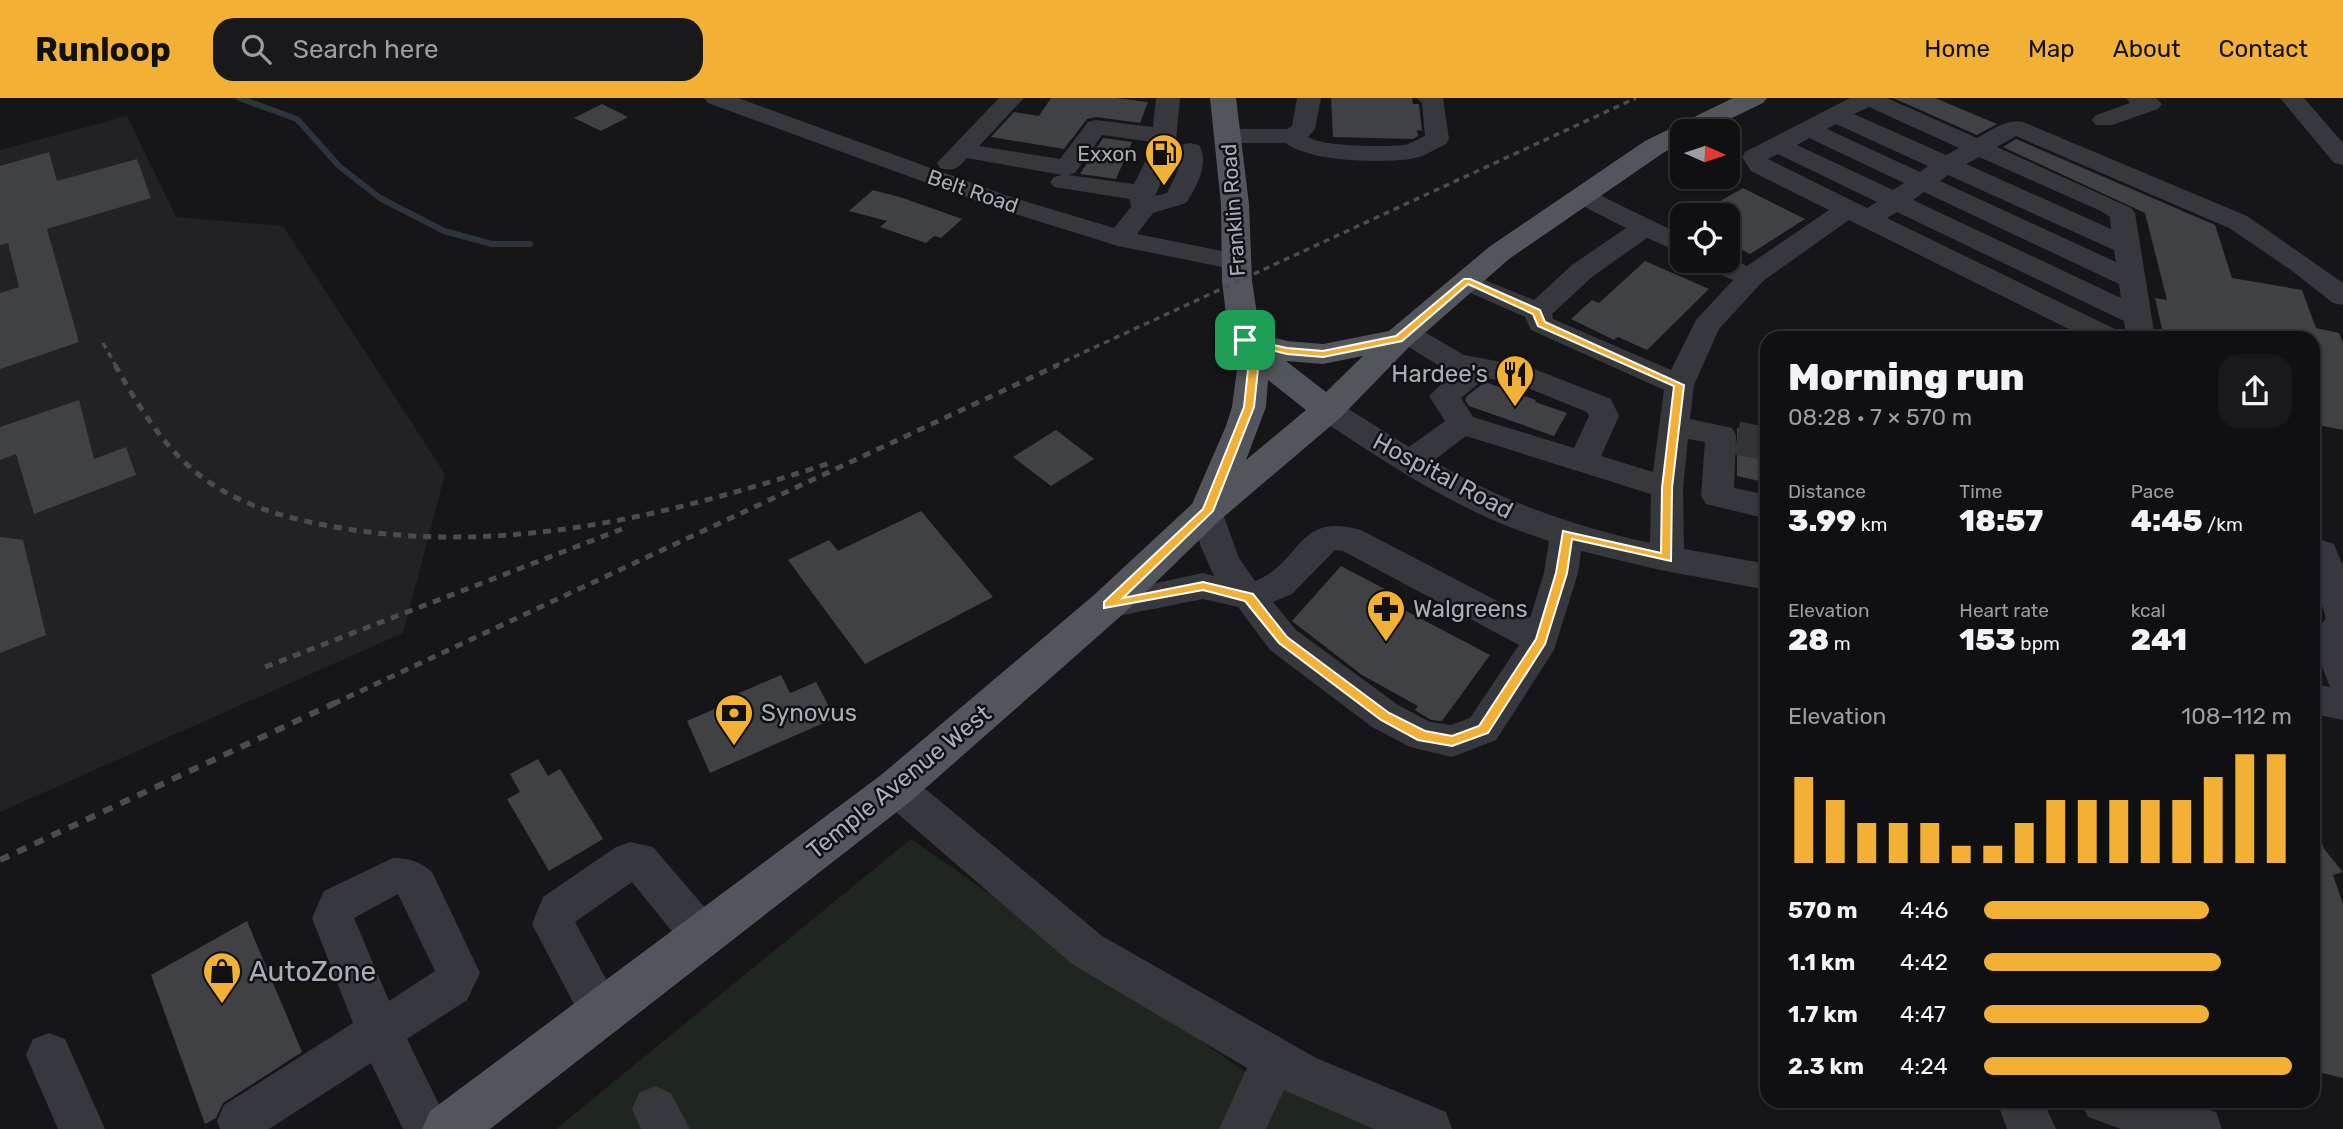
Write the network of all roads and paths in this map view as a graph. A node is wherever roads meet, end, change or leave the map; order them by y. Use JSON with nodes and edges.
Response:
{"nodes":[{"id":1,"x":716,"y":98,"type":"edge"},
{"id":2,"x":1012,"y":98,"type":"edge"},
{"id":3,"x":1168,"y":98,"type":"edge"},
{"id":4,"x":1223,"y":98,"type":"edge"},
{"id":5,"x":1309,"y":98,"type":"edge"},
{"id":6,"x":1429,"y":98,"type":"edge"},
{"id":7,"x":1754,"y":98,"type":"edge"},
{"id":8,"x":2138,"y":98,"type":"edge"},
{"id":9,"x":2292,"y":98,"type":"edge"},
{"id":10,"x":1836,"y":115,"type":"junction"},
{"id":11,"x":1710,"y":119,"type":"edge"},
{"id":12,"x":2104,"y":120,"type":"dead end"},
{"id":13,"x":1808,"y":129,"type":"junction"},
{"id":14,"x":2332,"y":131,"type":"edge"},
{"id":15,"x":1292,"y":136,"type":"junction"},
{"id":16,"x":1670,"y":138,"type":"edge"},
{"id":17,"x":1163,"y":143,"type":"junction"},
{"id":18,"x":1229,"y":143,"type":"junction"},
{"id":19,"x":1778,"y":145,"type":"junction"},
{"id":20,"x":1978,"y":147,"type":"junction"},
{"id":21,"x":961,"y":150,"type":"junction"},
{"id":22,"x":1190,"y":150,"type":"junction"},
{"id":23,"x":2343,"y":158,"type":"edge"},
{"id":24,"x":1946,"y":165,"type":"junction"},
{"id":25,"x":1064,"y":175,"type":"junction"},
{"id":26,"x":934,"y":178,"type":"junction"},
{"id":27,"x":1923,"y":183,"type":"junction"},
{"id":28,"x":1582,"y":196,"type":"junction"},
{"id":29,"x":1143,"y":201,"type":"junction"},
{"id":30,"x":1895,"y":201,"type":"junction"},
{"id":31,"x":1035,"y":212,"type":"junction"},
{"id":32,"x":1858,"y":214,"type":"junction"},
{"id":33,"x":1645,"y":227,"type":"junction"},
{"id":34,"x":1120,"y":238,"type":"junction"},
{"id":35,"x":1670,"y":239,"type":"edge"},
{"id":36,"x":2127,"y":246,"type":"junction"},
{"id":37,"x":1237,"y":262,"type":"junction"},
{"id":38,"x":1739,"y":273,"type":"edge"},
{"id":39,"x":1750,"y":278,"type":"junction"},
{"id":40,"x":2133,"y":280,"type":"junction"},
{"id":41,"x":1467,"y":281,"type":"junction"},
{"id":42,"x":2343,"y":297,"type":"edge"},
{"id":43,"x":1536,"y":312,"type":"junction"},
{"id":44,"x":2140,"y":327,"type":"edge"},
{"id":45,"x":2097,"y":331,"type":"edge"},
{"id":46,"x":1406,"y":333,"type":"junction"},
{"id":47,"x":1245,"y":340,"type":"junction"},
{"id":48,"x":1479,"y":367,"type":"junction"},
{"id":49,"x":1679,"y":385,"type":"junction"},
{"id":50,"x":1328,"y":410,"type":"junction"},
{"id":51,"x":1462,"y":424,"type":"junction"},
{"id":52,"x":1674,"y":426,"type":"junction"},
{"id":53,"x":1409,"y":463,"type":"junction"},
{"id":54,"x":1582,"y":463,"type":"junction"},
{"id":55,"x":1667,"y":488,"type":"junction"},
{"id":56,"x":1760,"y":505,"type":"edge"},
{"id":57,"x":1208,"y":511,"type":"junction"},
{"id":58,"x":1567,"y":534,"type":"junction"},
{"id":59,"x":2320,"y":552,"type":"edge"},
{"id":60,"x":1667,"y":558,"type":"junction"},
{"id":61,"x":1760,"y":575,"type":"edge"},
{"id":62,"x":1249,"y":597,"type":"junction"},
{"id":63,"x":1108,"y":605,"type":"junction"},
{"id":64,"x":2343,"y":620,"type":"edge"},
{"id":65,"x":1541,"y":640,"type":"junction"},
{"id":66,"x":2343,"y":678,"type":"edge"},
{"id":67,"x":2320,"y":700,"type":"edge"},
{"id":68,"x":2343,"y":705,"type":"edge"},
{"id":69,"x":897,"y":788,"type":"junction"},
{"id":70,"x":703,"y":937,"type":"junction"},
{"id":71,"x":603,"y":1014,"type":"junction"},
{"id":72,"x":48,"y":1055,"type":"dead end"},
{"id":73,"x":1275,"y":1060,"type":"junction"},
{"id":74,"x":2022,"y":1108,"type":"edge"},
{"id":75,"x":2128,"y":1108,"type":"edge"},
{"id":76,"x":240,"y":1121,"type":"dead end"},
{"id":77,"x":453,"y":1126,"type":"edge"},
{"id":78,"x":82,"y":1129,"type":"edge"},
{"id":79,"x":1242,"y":1129,"type":"edge"},
{"id":80,"x":1429,"y":1129,"type":"edge"},
{"id":81,"x":2033,"y":1129,"type":"edge"},
{"id":82,"x":2199,"y":1129,"type":"edge"}],
"edges":[{"from":1,"to":26,"type":"street","name":"Belt Road"},
{"from":2,"to":21,"type":"street"},
{"from":3,"to":17,"type":"street"},
{"from":4,"to":18,"type":"main road","name":"Franklin Road"},
{"from":5,"to":15,"type":"street"},
{"from":6,"to":15,"type":"street"},
{"from":7,"to":11,"type":"main road","name":"Temple Avenue West"},
{"from":8,"to":12,"type":"street"},
{"from":9,"to":14,"type":"street"},
{"from":10,"to":13,"type":"street"},
{"from":10,"to":20,"type":"street"},
{"from":10,"to":24,"type":"street"},
{"from":13,"to":19,"type":"street"},
{"from":13,"to":27,"type":"street"},
{"from":14,"to":23,"type":"street"},
{"from":15,"to":18,"type":"street"},
{"from":16,"to":28,"type":"main road","name":"Temple Avenue West"},
{"from":17,"to":22,"type":"street"},
{"from":17,"to":25,"type":"street"},
{"from":17,"to":29,"type":"street"},
{"from":18,"to":22,"type":"street"},
{"from":18,"to":37,"type":"main road","name":"Franklin Road"},
{"from":19,"to":30,"type":"street"},
{"from":19,"to":32,"type":"street"},
{"from":20,"to":24,"type":"street"},
{"from":20,"to":36,"type":"street"},
{"from":20,"to":42,"type":"street"},
{"from":21,"to":25,"type":"street"},
{"from":21,"to":26,"type":"street"},
{"from":22,"to":29,"type":"street"},
{"from":24,"to":27,"type":"street"},
{"from":24,"to":36,"type":"street"},
{"from":25,"to":29,"type":"street"},
{"from":25,"to":31,"type":"street"},
{"from":26,"to":31,"type":"street","name":"Belt Road"},
{"from":27,"to":30,"type":"street"},
{"from":27,"to":40,"type":"street"},
{"from":28,"to":33,"type":"street"},
{"from":28,"to":41,"type":"main road","name":"Temple Avenue West"},
{"from":29,"to":34,"type":"street"},
{"from":30,"to":32,"type":"street"},
{"from":30,"to":44,"type":"street"},
{"from":31,"to":34,"type":"street","name":"Belt Road"},
{"from":32,"to":39,"type":"street"},
{"from":32,"to":45,"type":"street"},
{"from":33,"to":35,"type":"street"},
{"from":33,"to":43,"type":"street"},
{"from":34,"to":37,"type":"street","name":"Belt Road"},
{"from":36,"to":40,"type":"street"},
{"from":37,"to":47,"type":"main road","name":"Franklin Road"},
{"from":38,"to":39,"type":"street"},
{"from":39,"to":49,"type":"street"},
{"from":40,"to":44,"type":"street"},
{"from":41,"to":43,"type":"street"},
{"from":41,"to":46,"type":"main road","name":"Temple Avenue West"},
{"from":43,"to":49,"type":"street"},
{"from":46,"to":47,"type":"main road"},
{"from":46,"to":48,"type":"street"},
{"from":46,"to":50,"type":"main road","name":"Temple Avenue West"},
{"from":47,"to":50,"type":"main road"},
{"from":47,"to":57,"type":"main road","name":"Franklin Road"},
{"from":48,"to":51,"type":"street"},
{"from":48,"to":54,"type":"street"},
{"from":49,"to":52,"type":"street"},
{"from":50,"to":53,"type":"street","name":"Hospital Road"},
{"from":50,"to":57,"type":"main road","name":"Temple Avenue West"},
{"from":51,"to":53,"type":"street"},
{"from":51,"to":54,"type":"street"},
{"from":52,"to":55,"type":"street"},
{"from":52,"to":56,"type":"street"},
{"from":53,"to":58,"type":"street","name":"Hospital Road"},
{"from":54,"to":55,"type":"street"},
{"from":55,"to":60,"type":"street"},
{"from":57,"to":62,"type":"street"},
{"from":57,"to":63,"type":"main road","name":"Temple Avenue West"},
{"from":58,"to":60,"type":"street","name":"Hospital Road"},
{"from":58,"to":65,"type":"street"},
{"from":59,"to":64,"type":"street"},
{"from":60,"to":61,"type":"street","name":"Hospital Road"},
{"from":62,"to":63,"type":"street"},
{"from":62,"to":65,"type":"street"},
{"from":62,"to":65,"type":"street"},
{"from":63,"to":69,"type":"main road","name":"Temple Avenue West"},
{"from":64,"to":66,"type":"street"},
{"from":67,"to":68,"type":"street"},
{"from":69,"to":70,"type":"main road","name":"Temple Avenue West"},
{"from":69,"to":73,"type":"street"},
{"from":70,"to":71,"type":"main road","name":"Temple Avenue West"},
{"from":70,"to":71,"type":"street"},
{"from":71,"to":77,"type":"main road","name":"Temple Avenue West"},
{"from":72,"to":78,"type":"street"},
{"from":73,"to":79,"type":"street"},
{"from":73,"to":80,"type":"street"},
{"from":74,"to":81,"type":"street"},
{"from":75,"to":82,"type":"street"},
{"from":76,"to":77,"type":"street"}]}
